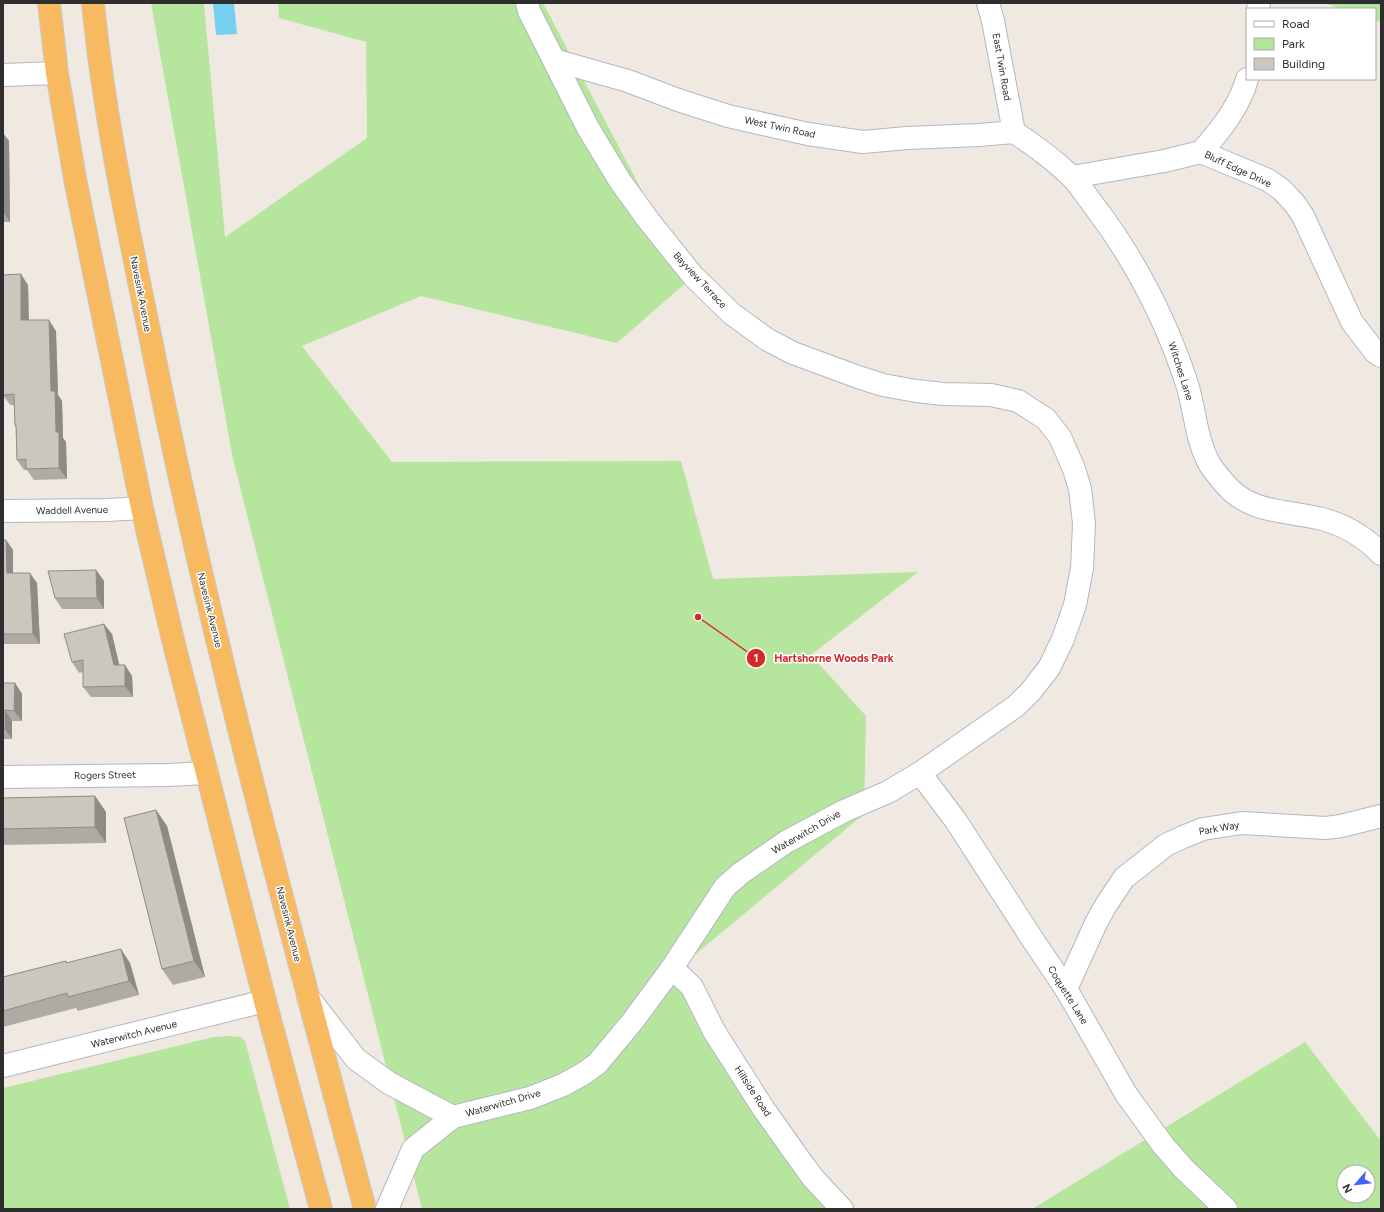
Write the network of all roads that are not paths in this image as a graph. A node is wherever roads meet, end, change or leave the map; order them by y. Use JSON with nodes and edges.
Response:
{"nodes":[{"id":1,"x":50,"y":3,"type":"edge"},
{"id":2,"x":93,"y":3,"type":"edge"},
{"id":3,"x":526,"y":3,"type":"edge"},
{"id":4,"x":988,"y":3,"type":"edge"},
{"id":5,"x":554,"y":60,"type":"junction"},
{"id":6,"x":57,"y":73,"type":"junction"},
{"id":7,"x":3,"y":75,"type":"edge"},
{"id":8,"x":1247,"y":80,"type":"edge"},
{"id":9,"x":1014,"y":132,"type":"junction"},
{"id":10,"x":1201,"y":152,"type":"junction"},
{"id":11,"x":1072,"y":177,"type":"junction"},
{"id":12,"x":1381,"y":356,"type":"edge"},
{"id":13,"x":1081,"y":498,"type":"joint"},
{"id":14,"x":142,"y":508,"type":"junction"},
{"id":15,"x":3,"y":512,"type":"edge"},
{"id":16,"x":1381,"y":554,"type":"edge"},
{"id":17,"x":207,"y":773,"type":"junction"},
{"id":18,"x":920,"y":773,"type":"junction"},
{"id":19,"x":3,"y":776,"type":"edge"},
{"id":20,"x":1381,"y":816,"type":"edge"},
{"id":21,"x":672,"y":968,"type":"junction"},
{"id":22,"x":1066,"y":989,"type":"junction"},
{"id":23,"x":308,"y":997,"type":"junction"},
{"id":24,"x":265,"y":1001,"type":"junction"},
{"id":25,"x":3,"y":1066,"type":"edge"},
{"id":26,"x":453,"y":1117,"type":"junction"},
{"id":27,"x":321,"y":1209,"type":"edge"},
{"id":28,"x":365,"y":1209,"type":"edge"},
{"id":29,"x":387,"y":1209,"type":"edge"},
{"id":30,"x":842,"y":1209,"type":"edge"},
{"id":31,"x":1226,"y":1209,"type":"edge"}],
"edges":[{"from":1,"to":6,"type":"highway"},
{"from":2,"to":23,"type":"highway","name":"Navesink Avenue"},
{"from":3,"to":5,"type":"street","name":"Bayview Terrace"},
{"from":4,"to":9,"type":"street","name":"East Twin Road"},
{"from":5,"to":9,"type":"street","name":"West Twin Road"},
{"from":5,"to":13,"type":"street","name":"Bayview Terrace"},
{"from":6,"to":7,"type":"street"},
{"from":6,"to":14,"type":"highway"},
{"from":8,"to":10,"type":"street"},
{"from":9,"to":11,"type":"street","name":"Witches Lane"},
{"from":10,"to":11,"type":"street","name":"Bluff Edge Drive"},
{"from":10,"to":12,"type":"street","name":"Bluff Edge Drive"},
{"from":11,"to":16,"type":"street","name":"Witches Lane"},
{"from":13,"to":18,"type":"street","name":"Waterwitch Drive"},
{"from":14,"to":15,"type":"street","name":"Waddell Avenue"},
{"from":14,"to":17,"type":"highway"},
{"from":17,"to":19,"type":"street","name":"Rogers Street"},
{"from":17,"to":24,"type":"highway"},
{"from":18,"to":21,"type":"street","name":"Waterwitch Drive"},
{"from":18,"to":22,"type":"street","name":"Coquette Lane"},
{"from":20,"to":22,"type":"street","name":"Park Way"},
{"from":21,"to":26,"type":"street","name":"Waterwitch Drive"},
{"from":21,"to":30,"type":"street","name":"Hillside Road"},
{"from":22,"to":31,"type":"street","name":"Coquette Lane"},
{"from":23,"to":26,"type":"street"},
{"from":23,"to":28,"type":"highway","name":"Navesink Avenue"},
{"from":24,"to":25,"type":"street","name":"Waterwitch Avenue"},
{"from":24,"to":27,"type":"highway"},
{"from":26,"to":29,"type":"street"}]}
